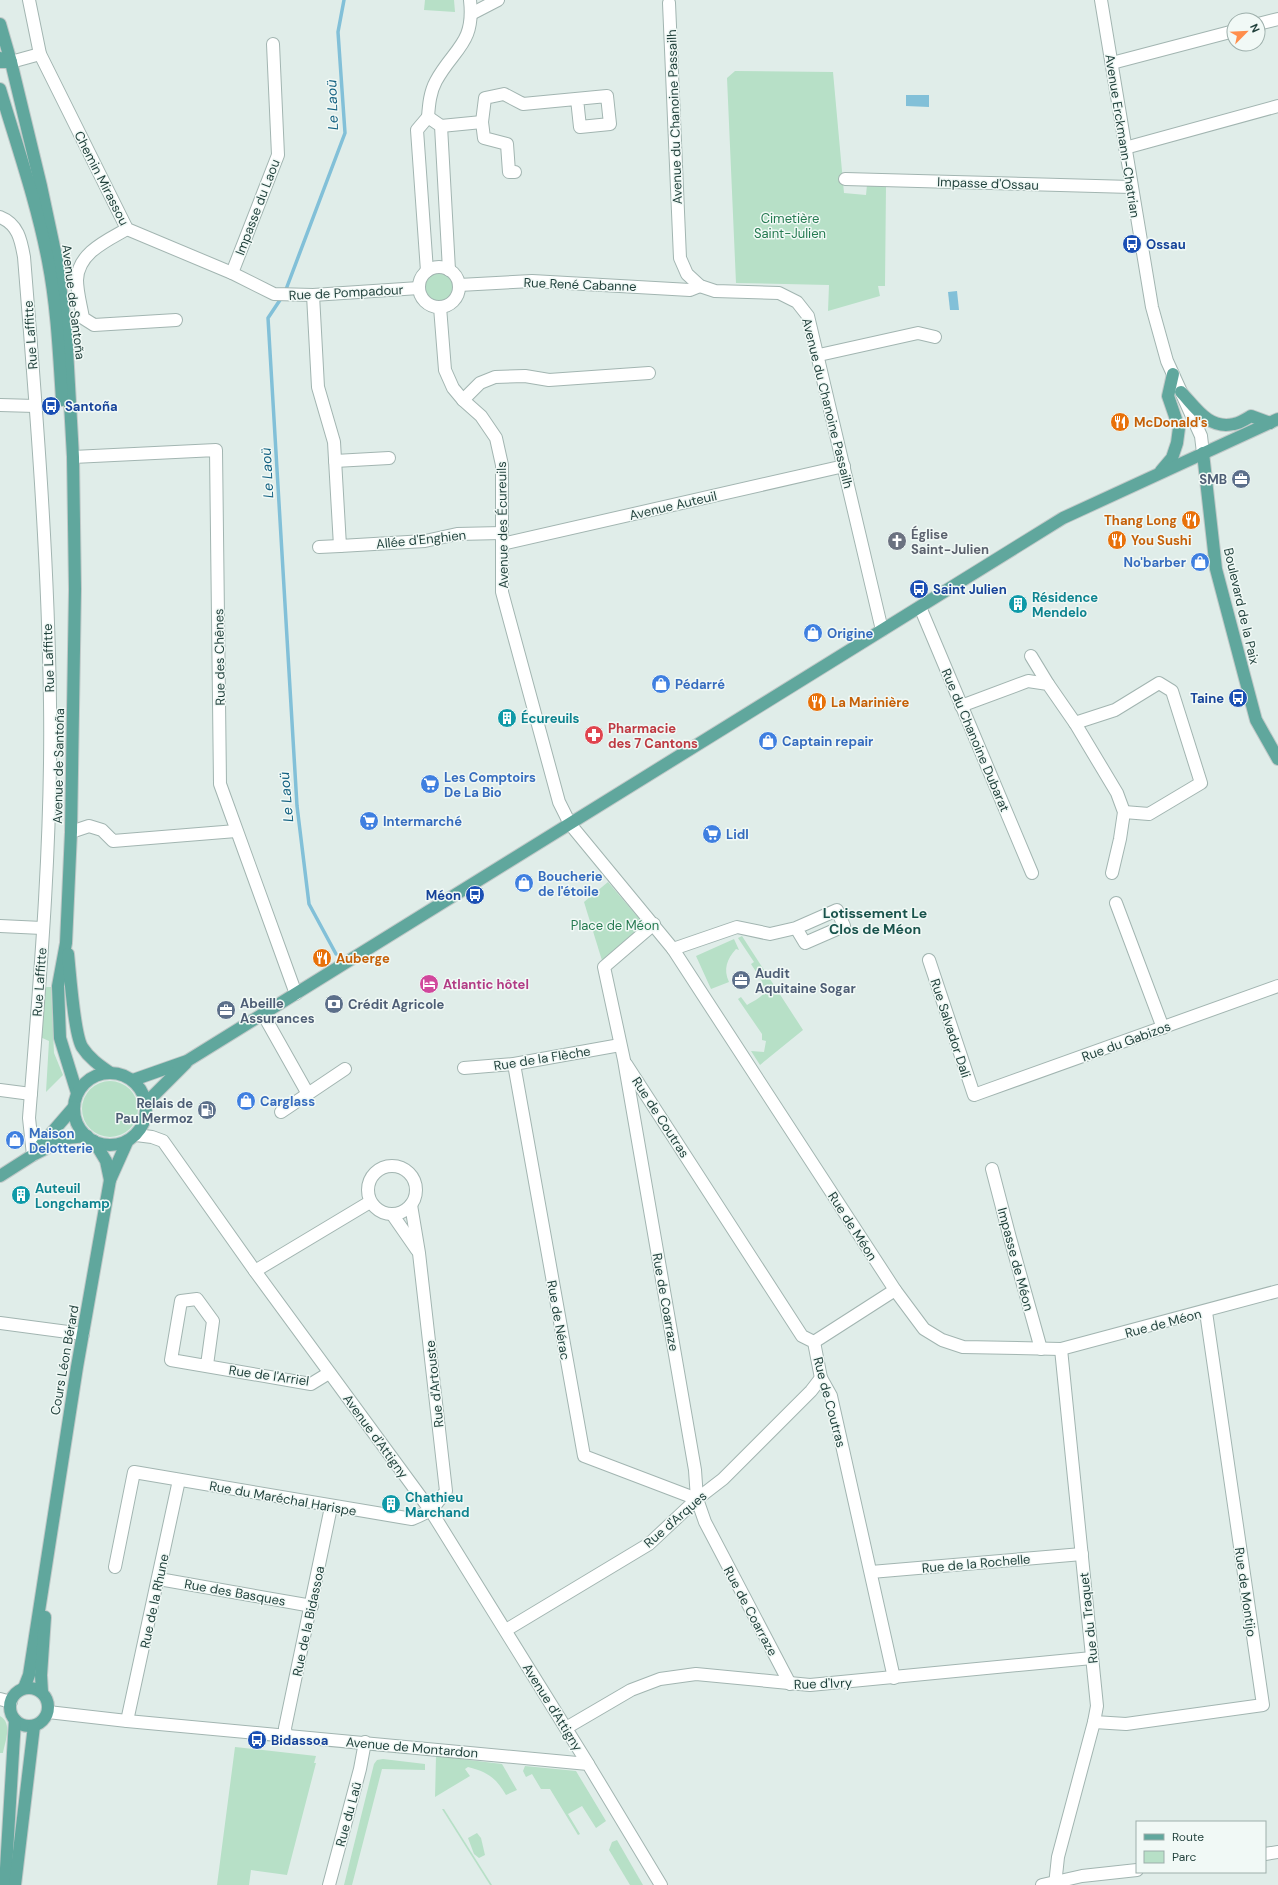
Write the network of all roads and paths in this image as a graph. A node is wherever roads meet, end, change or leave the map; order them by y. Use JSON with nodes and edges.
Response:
{"nodes":[{"id":1,"x":29,"y":0,"type":"edge"},
{"id":2,"x":470,"y":0,"type":"edge"},
{"id":3,"x":498,"y":0,"type":"edge"},
{"id":4,"x":1101,"y":0,"type":"edge"},
{"id":5,"x":669,"y":3,"type":"dead end"},
{"id":6,"x":471,"y":14,"type":"junction"},
{"id":7,"x":1278,"y":19,"type":"edge"},
{"id":8,"x":1266,"y":22,"type":"edge"},
{"id":9,"x":0,"y":24,"type":"edge"},
{"id":10,"x":1226,"y":33,"type":"edge"},
{"id":11,"x":273,"y":44,"type":"dead end"},
{"id":12,"x":40,"y":54,"type":"junction"},
{"id":13,"x":6,"y":60,"type":"edge"},
{"id":14,"x":1112,"y":63,"type":"junction"},
{"id":15,"x":0,"y":89,"type":"edge"},
{"id":16,"x":577,"y":99,"type":"dead end"},
{"id":17,"x":1278,"y":106,"type":"edge"},
{"id":18,"x":428,"y":117,"type":"junction"},
{"id":19,"x":482,"y":122,"type":"junction"},
{"id":20,"x":441,"y":126,"type":"junction"},
{"id":21,"x":1125,"y":148,"type":"junction"},
{"id":22,"x":515,"y":172,"type":"dead end"},
{"id":23,"x":845,"y":179,"type":"dead end"},
{"id":24,"x":1131,"y":188,"type":"junction"},
{"id":25,"x":0,"y":217,"type":"edge"},
{"id":26,"x":127,"y":229,"type":"junction"},
{"id":27,"x":449,"y":270,"type":"junction"},
{"id":28,"x":427,"y":271,"type":"junction"},
{"id":29,"x":232,"y":273,"type":"junction"},
{"id":30,"x":459,"y":285,"type":"junction"},
{"id":31,"x":700,"y":286,"type":"junction"},
{"id":32,"x":419,"y":288,"type":"junction"},
{"id":33,"x":274,"y":294,"type":"joint"},
{"id":34,"x":313,"y":295,"type":"junction"},
{"id":35,"x":440,"y":307,"type":"junction"},
{"id":36,"x":176,"y":320,"type":"dead end"},
{"id":37,"x":935,"y":337,"type":"dead end"},
{"id":38,"x":819,"y":355,"type":"junction"},
{"id":39,"x":649,"y":373,"type":"dead end"},
{"id":40,"x":1173,"y":374,"type":"junction"},
{"id":41,"x":1181,"y":392,"type":"junction"},
{"id":42,"x":462,"y":400,"type":"junction"},
{"id":43,"x":0,"y":406,"type":"edge"},
{"id":44,"x":35,"y":406,"type":"junction"},
{"id":45,"x":1274,"y":421,"type":"edge"},
{"id":46,"x":1203,"y":453,"type":"junction"},
{"id":47,"x":73,"y":457,"type":"junction"},
{"id":48,"x":389,"y":458,"type":"dead end"},
{"id":49,"x":335,"y":461,"type":"junction"},
{"id":50,"x":844,"y":466,"type":"junction"},
{"id":51,"x":1159,"y":473,"type":"junction"},
{"id":52,"x":502,"y":538,"type":"junction"},
{"id":53,"x":340,"y":546,"type":"junction"},
{"id":54,"x":319,"y":547,"type":"dead end"},
{"id":55,"x":76,"y":589,"type":"junction"},
{"id":56,"x":920,"y":607,"type":"junction"},
{"id":57,"x":882,"y":630,"type":"junction"},
{"id":58,"x":1031,"y":656,"type":"dead end"},
{"id":59,"x":1048,"y":684,"type":"junction"},
{"id":60,"x":961,"y":706,"type":"junction"},
{"id":61,"x":1075,"y":723,"type":"junction"},
{"id":62,"x":1278,"y":759,"type":"edge"},
{"id":63,"x":1124,"y":812,"type":"junction"},
{"id":64,"x":570,"y":824,"type":"junction"},
{"id":65,"x":236,"y":831,"type":"junction"},
{"id":66,"x":71,"y":832,"type":"junction"},
{"id":67,"x":1032,"y":873,"type":"dead end"},
{"id":68,"x":1112,"y":873,"type":"dead end"},
{"id":69,"x":1116,"y":903,"type":"dead end"},
{"id":70,"x":654,"y":924,"type":"junction"},
{"id":71,"x":0,"y":926,"type":"edge"},
{"id":72,"x":42,"y":928,"type":"junction"},
{"id":73,"x":796,"y":928,"type":"dead end"},
{"id":74,"x":66,"y":943,"type":"junction"},
{"id":75,"x":672,"y":949,"type":"junction"},
{"id":76,"x":929,"y":960,"type":"dead end"},
{"id":77,"x":1278,"y":986,"type":"edge"},
{"id":78,"x":296,"y":994,"type":"junction"},
{"id":79,"x":263,"y":1014,"type":"junction"},
{"id":80,"x":1163,"y":1028,"type":"junction"},
{"id":81,"x":620,"y":1045,"type":"junction"},
{"id":82,"x":624,"y":1060,"type":"junction"},
{"id":83,"x":187,"y":1061,"type":"junction"},
{"id":84,"x":514,"y":1064,"type":"junction"},
{"id":85,"x":464,"y":1068,"type":"dead end"},
{"id":86,"x":345,"y":1069,"type":"dead end"},
{"id":87,"x":109,"y":1072,"type":"junction"},
{"id":88,"x":132,"y":1080,"type":"junction"},
{"id":89,"x":0,"y":1090,"type":"edge"},
{"id":90,"x":77,"y":1093,"type":"junction"},
{"id":91,"x":31,"y":1094,"type":"junction"},
{"id":92,"x":308,"y":1094,"type":"junction"},
{"id":93,"x":974,"y":1095,"type":"joint"},
{"id":94,"x":146,"y":1103,"type":"junction"},
{"id":95,"x":74,"y":1107,"type":"junction"},
{"id":96,"x":281,"y":1112,"type":"dead end"},
{"id":97,"x":131,"y":1138,"type":"junction"},
{"id":98,"x":90,"y":1139,"type":"junction"},
{"id":99,"x":33,"y":1155,"type":"junction"},
{"id":100,"x":992,"y":1169,"type":"dead end"},
{"id":101,"x":0,"y":1176,"type":"edge"},
{"id":102,"x":110,"y":1180,"type":"junction"},
{"id":103,"x":370,"y":1202,"type":"junction"},
{"id":104,"x":411,"y":1205,"type":"junction"},
{"id":105,"x":392,"y":1214,"type":"junction"},
{"id":106,"x":419,"y":1253,"type":"junction"},
{"id":107,"x":255,"y":1271,"type":"junction"},
{"id":108,"x":895,"y":1290,"type":"junction"},
{"id":109,"x":1278,"y":1291,"type":"edge"},
{"id":110,"x":1206,"y":1312,"type":"junction"},
{"id":111,"x":0,"y":1323,"type":"edge"},
{"id":112,"x":82,"y":1334,"type":"junction"},
{"id":113,"x":814,"y":1342,"type":"junction"},
{"id":114,"x":1041,"y":1349,"type":"junction"},
{"id":115,"x":1061,"y":1349,"type":"junction"},
{"id":116,"x":207,"y":1365,"type":"junction"},
{"id":117,"x":329,"y":1373,"type":"junction"},
{"id":118,"x":821,"y":1378,"type":"junction"},
{"id":119,"x":179,"y":1480,"type":"junction"},
{"id":120,"x":697,"y":1499,"type":"junction"},
{"id":121,"x":331,"y":1507,"type":"junction"},
{"id":122,"x":431,"y":1511,"type":"junction"},
{"id":123,"x":50,"y":1546,"type":"junction"},
{"id":124,"x":1082,"y":1554,"type":"junction"},
{"id":125,"x":115,"y":1567,"type":"dead end"},
{"id":126,"x":870,"y":1572,"type":"junction"},
{"id":127,"x":159,"y":1579,"type":"junction"},
{"id":128,"x":312,"y":1606,"type":"junction"},
{"id":129,"x":506,"y":1630,"type":"junction"},
{"id":130,"x":1092,"y":1658,"type":"junction"},
{"id":131,"x":894,"y":1678,"type":"junction"},
{"id":132,"x":790,"y":1684,"type":"junction"},
{"id":133,"x":24,"y":1688,"type":"junction"},
{"id":134,"x":42,"y":1692,"type":"junction"},
{"id":135,"x":5,"y":1700,"type":"edge"},
{"id":136,"x":48,"y":1712,"type":"junction"},
{"id":137,"x":15,"y":1720,"type":"junction"},
{"id":138,"x":128,"y":1721,"type":"junction"},
{"id":139,"x":1094,"y":1722,"type":"junction"},
{"id":140,"x":34,"y":1726,"type":"junction"},
{"id":141,"x":566,"y":1728,"type":"junction"},
{"id":142,"x":286,"y":1736,"type":"junction"},
{"id":143,"x":365,"y":1742,"type":"junction"},
{"id":144,"x":588,"y":1764,"type":"junction"},
{"id":145,"x":1278,"y":1852,"type":"edge"},
{"id":146,"x":1266,"y":1854,"type":"edge"},
{"id":147,"x":1136,"y":1870,"type":"edge"},
{"id":148,"x":1055,"y":1884,"type":"edge"},
{"id":149,"x":5,"y":1885,"type":"edge"},
{"id":150,"x":15,"y":1885,"type":"edge"},
{"id":151,"x":329,"y":1885,"type":"edge"},
{"id":152,"x":661,"y":1885,"type":"edge"},
{"id":153,"x":1042,"y":1885,"type":"edge"}],
"edges":[{"from":1,"to":12,"type":"street","name":"Chemin Mirassou"},
{"from":2,"to":6,"type":"street"},
{"from":3,"to":6,"type":"street"},
{"from":4,"to":14,"type":"street","name":"Avenue Erckmann-Chatrian"},
{"from":5,"to":31,"type":"street","name":"Avenue du Chanoine Passailh"},
{"from":6,"to":18,"type":"street"},
{"from":7,"to":8,"type":"street"},
{"from":9,"to":13,"type":"main road","name":"Avenue de Santoña"},
{"from":10,"to":14,"type":"street"},
{"from":11,"to":29,"type":"street","name":"Impasse du Laou"},
{"from":12,"to":13,"type":"street"},
{"from":12,"to":26,"type":"street","name":"Chemin Mirassou"},
{"from":13,"to":47,"type":"main road","name":"Avenue de Santoña"},
{"from":14,"to":21,"type":"street","name":"Avenue Erckmann-Chatrian"},
{"from":15,"to":55,"type":"main road","name":"Avenue de Santoña"},
{"from":16,"to":19,"type":"street"},
{"from":17,"to":21,"type":"street"},
{"from":18,"to":20,"type":"street"},
{"from":18,"to":28,"type":"street"},
{"from":19,"to":20,"type":"street"},
{"from":19,"to":22,"type":"street"},
{"from":20,"to":27,"type":"street"},
{"from":21,"to":24,"type":"street","name":"Avenue Erckmann-Chatrian"},
{"from":23,"to":24,"type":"street","name":"Impasse d'Ossau"},
{"from":24,"to":40,"type":"street","name":"Avenue Erckmann-Chatrian"},
{"from":25,"to":44,"type":"street","name":"Rue Laffitte"},
{"from":26,"to":29,"type":"street","name":"Chemin Mirassou"},
{"from":26,"to":36,"type":"street"},
{"from":27,"to":28,"type":"street"},
{"from":27,"to":30,"type":"street"},
{"from":28,"to":32,"type":"street"},
{"from":29,"to":33,"type":"street","name":"Chemin Mirassou"},
{"from":30,"to":31,"type":"street","name":"Rue René Cabanne"},
{"from":30,"to":35,"type":"street"},
{"from":31,"to":38,"type":"street","name":"Avenue du Chanoine Passailh"},
{"from":32,"to":34,"type":"street","name":"Rue de Pompadour"},
{"from":32,"to":35,"type":"street"},
{"from":33,"to":34,"type":"street","name":"Rue de Pompadour"},
{"from":34,"to":49,"type":"street"},
{"from":35,"to":42,"type":"street","name":"Avenue des Écureuils"},
{"from":37,"to":38,"type":"street"},
{"from":38,"to":50,"type":"street","name":"Avenue du Chanoine Passailh"},
{"from":39,"to":42,"type":"street"},
{"from":40,"to":41,"type":"street","name":"Avenue Erckmann-Chatrian"},
{"from":40,"to":51,"type":"main road"},
{"from":41,"to":45,"type":"main road"},
{"from":41,"to":46,"type":"street","name":"Avenue Erckmann-Chatrian"},
{"from":42,"to":52,"type":"street","name":"Avenue des Écureuils"},
{"from":43,"to":44,"type":"street"},
{"from":44,"to":72,"type":"street","name":"Rue Laffitte"},
{"from":45,"to":46,"type":"main road"},
{"from":46,"to":51,"type":"main road"},
{"from":46,"to":62,"type":"main road","name":"Boulevard de la Paix"},
{"from":47,"to":55,"type":"main road","name":"Avenue de Santoña"},
{"from":47,"to":65,"type":"street","name":"Rue des Chênes"},
{"from":48,"to":49,"type":"street"},
{"from":49,"to":53,"type":"street"},
{"from":50,"to":52,"type":"street","name":"Avenue Auteuil"},
{"from":50,"to":57,"type":"street","name":"Avenue du Chanoine Passailh"},
{"from":51,"to":56,"type":"main road"},
{"from":52,"to":53,"type":"street","name":"Allée d'Enghien"},
{"from":52,"to":64,"type":"street","name":"Avenue des Écureuils"},
{"from":53,"to":54,"type":"street","name":"Allée d'Enghien"},
{"from":55,"to":66,"type":"main road","name":"Avenue de Santoña"},
{"from":56,"to":57,"type":"main road"},
{"from":56,"to":60,"type":"street","name":"Rue du Chanoine Dubarat"},
{"from":57,"to":64,"type":"main road"},
{"from":58,"to":59,"type":"street"},
{"from":59,"to":60,"type":"street"},
{"from":59,"to":61,"type":"street"},
{"from":60,"to":67,"type":"street","name":"Rue du Chanoine Dubarat"},
{"from":61,"to":63,"type":"street"},
{"from":61,"to":63,"type":"street"},
{"from":63,"to":68,"type":"street"},
{"from":64,"to":70,"type":"street","name":"Rue de Méon"},
{"from":64,"to":78,"type":"main road"},
{"from":65,"to":66,"type":"street"},
{"from":65,"to":78,"type":"street","name":"Rue des Chênes"},
{"from":66,"to":74,"type":"main road","name":"Avenue de Santoña"},
{"from":69,"to":80,"type":"street"},
{"from":70,"to":75,"type":"street","name":"Rue de Méon"},
{"from":70,"to":81,"type":"street","name":"Rue de Coarraze"},
{"from":71,"to":72,"type":"street"},
{"from":72,"to":91,"type":"street","name":"Rue Laffitte"},
{"from":73,"to":75,"type":"street"},
{"from":74,"to":87,"type":"main road","name":"Avenue de Santoña"},
{"from":74,"to":90,"type":"main road","name":"Avenue de Santoña"},
{"from":75,"to":108,"type":"street","name":"Rue de Méon"},
{"from":76,"to":93,"type":"street","name":"Rue Salvador Dali"},
{"from":77,"to":80,"type":"street","name":"Rue du Gabizos"},
{"from":78,"to":79,"type":"main road"},
{"from":79,"to":83,"type":"main road"},
{"from":79,"to":92,"type":"street"},
{"from":80,"to":93,"type":"street","name":"Rue du Gabizos"},
{"from":81,"to":82,"type":"street","name":"Rue de Coarraze"},
{"from":81,"to":84,"type":"street","name":"Rue de la Flèche"},
{"from":82,"to":113,"type":"street","name":"Rue de Coutras"},
{"from":82,"to":120,"type":"street","name":"Rue de Coarraze"},
{"from":83,"to":88,"type":"main road"},
{"from":83,"to":94,"type":"main road"},
{"from":84,"to":85,"type":"street","name":"Rue de la Flèche"},
{"from":84,"to":120,"type":"street","name":"Rue de Nérac"},
{"from":86,"to":92,"type":"street"},
{"from":87,"to":88,"type":"main road"},
{"from":87,"to":90,"type":"main road"},
{"from":88,"to":94,"type":"main road"},
{"from":89,"to":91,"type":"street"},
{"from":90,"to":95,"type":"main road"},
{"from":91,"to":99,"type":"street","name":"Rue Laffitte"},
{"from":92,"to":96,"type":"street"},
{"from":94,"to":97,"type":"main road"},
{"from":95,"to":98,"type":"main road"},
{"from":95,"to":99,"type":"main road"},
{"from":97,"to":98,"type":"main road"},
{"from":97,"to":102,"type":"main road","name":"Cours Léon Bérard"},
{"from":97,"to":107,"type":"street","name":"Avenue d'Attigny"},
{"from":98,"to":99,"type":"main road"},
{"from":98,"to":102,"type":"main road","name":"Cours Léon Bérard"},
{"from":99,"to":101,"type":"main road"},
{"from":100,"to":114,"type":"street","name":"Impasse de Méon"},
{"from":102,"to":112,"type":"main road","name":"Cours Léon Bérard"},
{"from":103,"to":104,"type":"street","name":"Rue d'Artouste"},
{"from":103,"to":105,"type":"street"},
{"from":103,"to":107,"type":"street"},
{"from":104,"to":105,"type":"street"},
{"from":104,"to":106,"type":"street","name":"Rue d'Artouste"},
{"from":105,"to":106,"type":"street","name":"Rue d'Artouste"},
{"from":106,"to":122,"type":"street","name":"Rue d'Artouste"},
{"from":107,"to":117,"type":"street","name":"Avenue d'Attigny"},
{"from":108,"to":113,"type":"street"},
{"from":108,"to":114,"type":"street","name":"Rue de Méon"},
{"from":109,"to":110,"type":"street","name":"Rue de Méon"},
{"from":110,"to":115,"type":"street","name":"Rue de Méon"},
{"from":110,"to":139,"type":"street","name":"Rue de Montijo"},
{"from":111,"to":112,"type":"street"},
{"from":112,"to":123,"type":"main road","name":"Cours Léon Bérard"},
{"from":113,"to":118,"type":"street","name":"Rue de Coutras"},
{"from":114,"to":115,"type":"street","name":"Rue de Méon"},
{"from":115,"to":124,"type":"street","name":"Rue du Traquet"},
{"from":116,"to":116,"type":"street","name":"Rue de l'Arriel"},
{"from":116,"to":117,"type":"street","name":"Rue de l'Arriel"},
{"from":117,"to":122,"type":"street","name":"Avenue d'Attigny"},
{"from":118,"to":120,"type":"street","name":"Rue d'Arques"},
{"from":118,"to":126,"type":"street","name":"Rue de Coutras"},
{"from":119,"to":121,"type":"street","name":"Rue du Maréchal Harispe"},
{"from":119,"to":125,"type":"street","name":"Rue du Maréchal Harispe"},
{"from":119,"to":127,"type":"street","name":"Rue de la Rhune"},
{"from":120,"to":129,"type":"street","name":"Rue d'Arques"},
{"from":120,"to":132,"type":"street","name":"Rue de Coarraze"},
{"from":121,"to":122,"type":"street","name":"Rue du Maréchal Harispe"},
{"from":121,"to":128,"type":"street","name":"Rue de la Bidassoa"},
{"from":122,"to":129,"type":"street","name":"Avenue d'Attigny"},
{"from":123,"to":133,"type":"main road","name":"Cours Léon Bérard"},
{"from":123,"to":134,"type":"main road","name":"Cours Léon Bérard"},
{"from":124,"to":126,"type":"street","name":"Rue de la Rochelle"},
{"from":124,"to":130,"type":"street","name":"Rue du Traquet"},
{"from":126,"to":131,"type":"street","name":"Rue de Coutras"},
{"from":127,"to":128,"type":"street","name":"Rue des Basques"},
{"from":127,"to":138,"type":"street","name":"Rue de la Rhune"},
{"from":128,"to":142,"type":"street","name":"Rue de la Bidassoa"},
{"from":129,"to":141,"type":"street","name":"Avenue d'Attigny"},
{"from":130,"to":131,"type":"street","name":"Rue d'Ivry"},
{"from":130,"to":139,"type":"street","name":"Rue du Traquet"},
{"from":131,"to":132,"type":"street","name":"Rue d'Ivry"},
{"from":132,"to":141,"type":"street","name":"Rue d'Ivry"},
{"from":133,"to":134,"type":"main road"},
{"from":133,"to":135,"type":"main road"},
{"from":134,"to":136,"type":"main road"},
{"from":135,"to":137,"type":"main road"},
{"from":136,"to":138,"type":"street","name":"Avenue de Montardon"},
{"from":136,"to":140,"type":"main road"},
{"from":137,"to":140,"type":"main road"},
{"from":137,"to":149,"type":"main road"},
{"from":138,"to":142,"type":"street","name":"Avenue de Montardon"},
{"from":139,"to":148,"type":"street","name":"Rue du Traquet"},
{"from":140,"to":150,"type":"main road"},
{"from":141,"to":144,"type":"street","name":"Avenue d'Attigny"},
{"from":142,"to":143,"type":"street","name":"Avenue de Montardon"},
{"from":143,"to":144,"type":"street","name":"Avenue de Montardon"},
{"from":143,"to":151,"type":"street","name":"Rue du Laü"},
{"from":144,"to":152,"type":"street"},
{"from":145,"to":146,"type":"street"},
{"from":147,"to":148,"type":"street"},
{"from":148,"to":153,"type":"street"}]}
